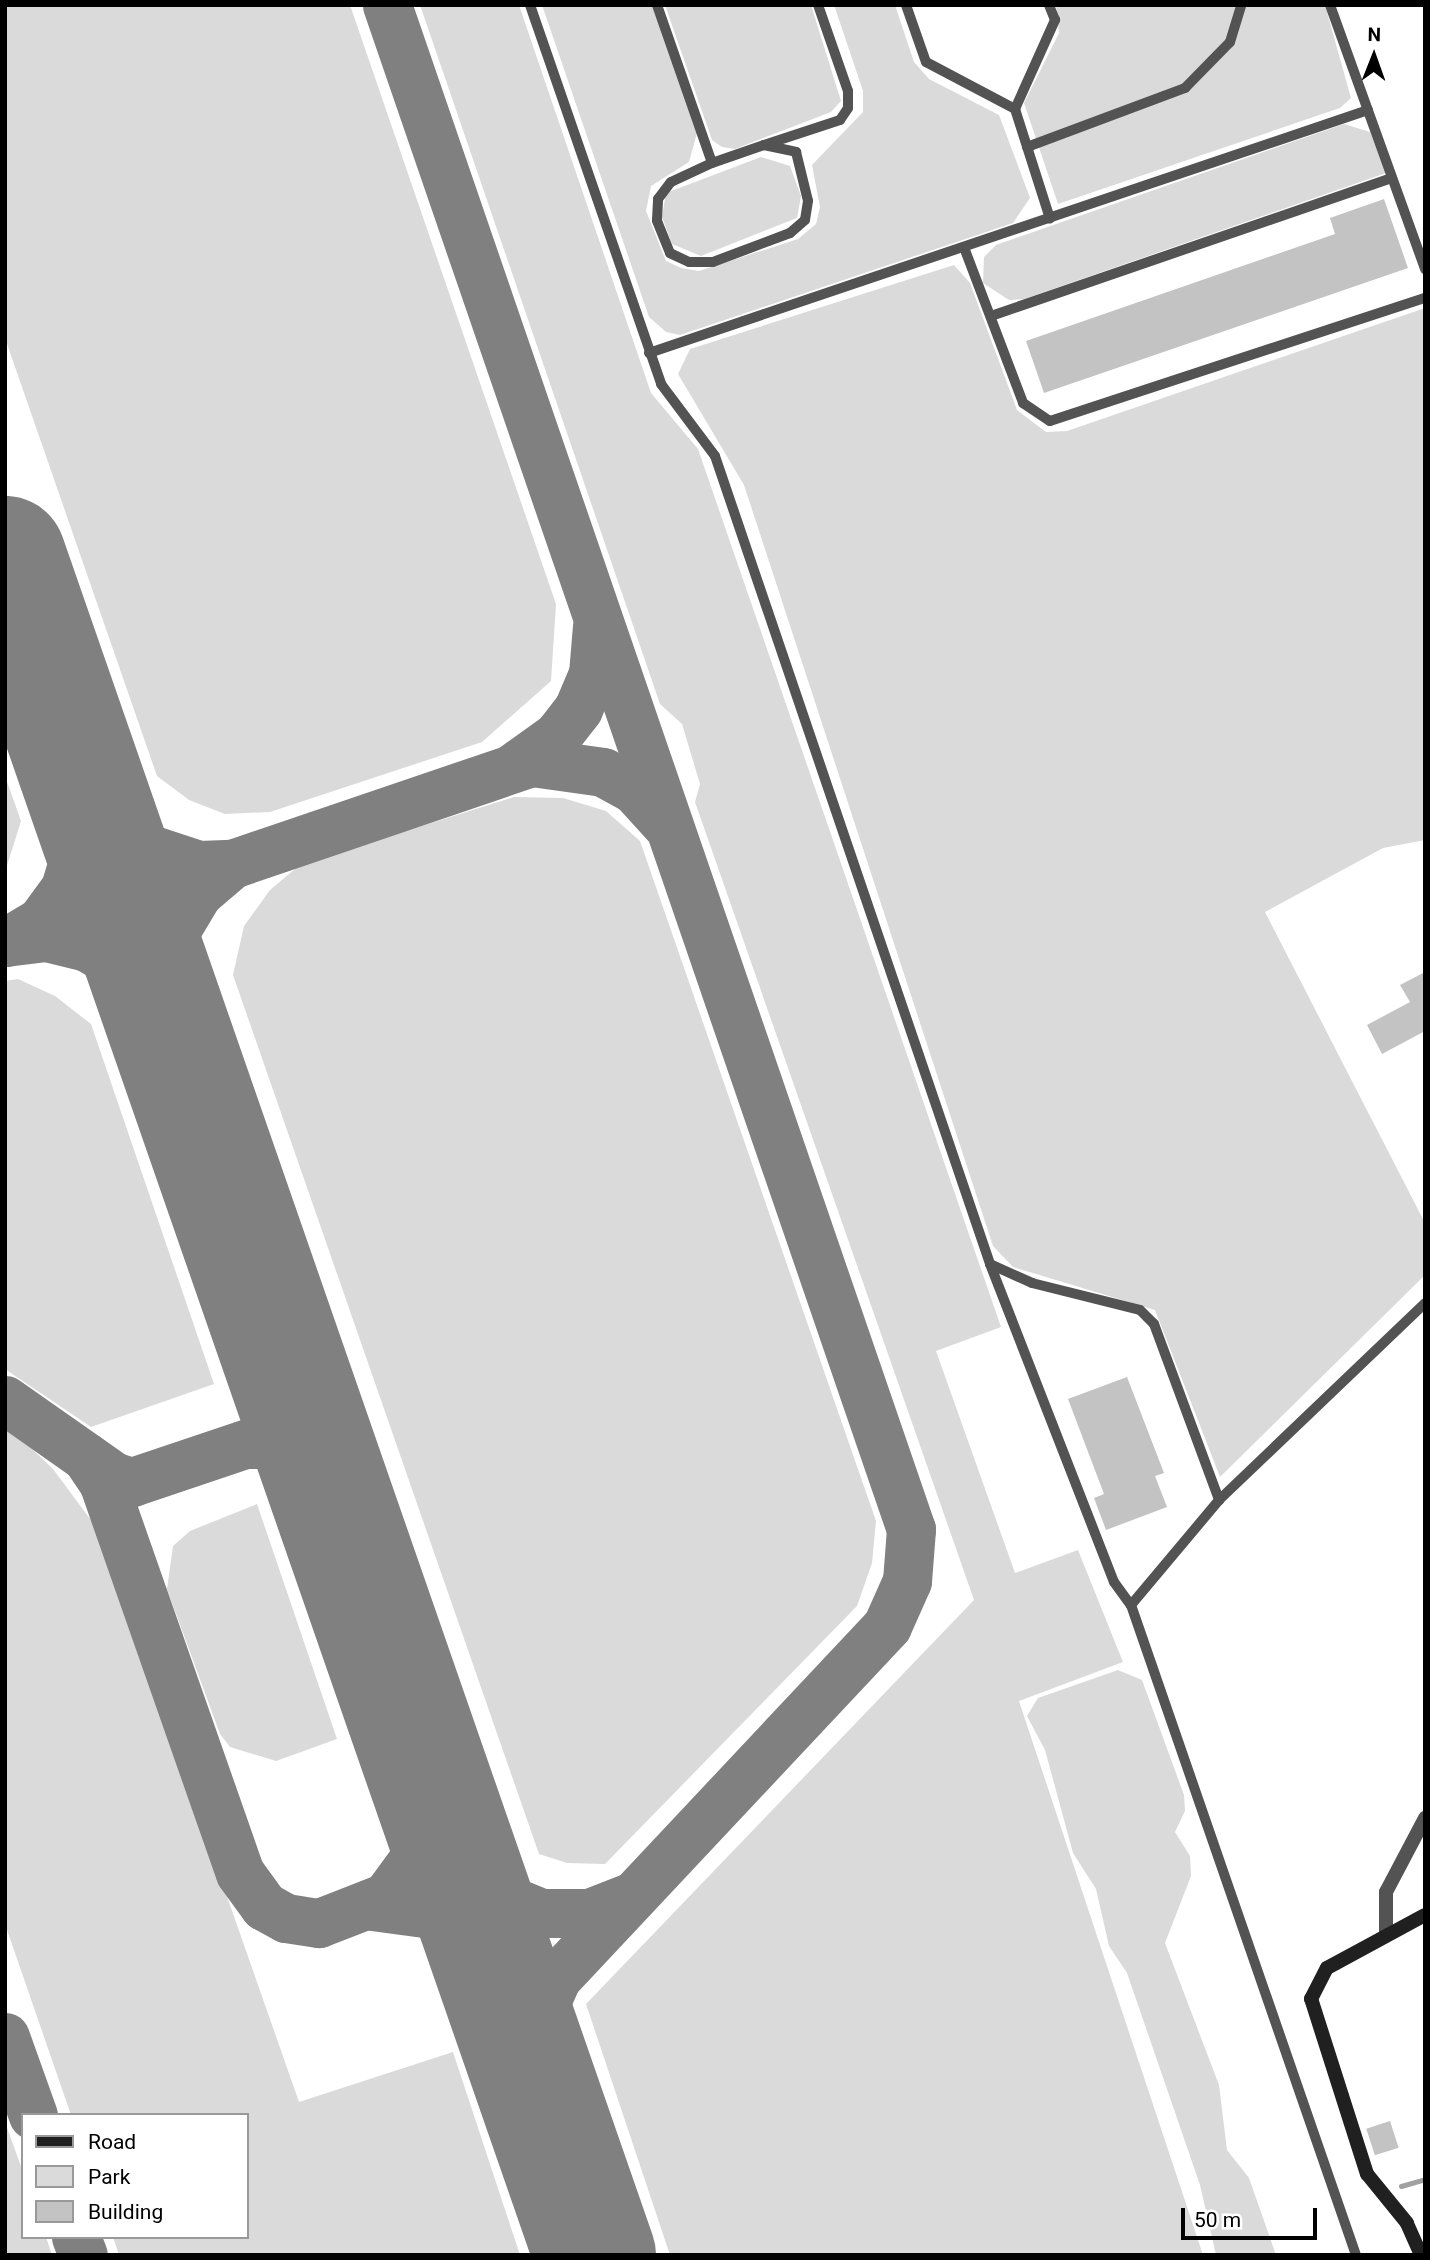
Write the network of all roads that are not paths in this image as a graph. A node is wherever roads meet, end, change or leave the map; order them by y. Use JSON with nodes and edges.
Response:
{"nodes":[{"id":1,"x":530,"y":5,"type":"edge"},
{"id":2,"x":657,"y":5,"type":"edge"},
{"id":3,"x":818,"y":5,"type":"edge"},
{"id":4,"x":906,"y":5,"type":"edge"},
{"id":5,"x":1049,"y":5,"type":"edge"},
{"id":6,"x":1241,"y":5,"type":"edge"},
{"id":7,"x":1330,"y":5,"type":"edge"},
{"id":8,"x":1015,"y":109,"type":"junction"},
{"id":9,"x":1368,"y":110,"type":"junction"},
{"id":10,"x":764,"y":145,"type":"junction"},
{"id":11,"x":1027,"y":147,"type":"junction"},
{"id":12,"x":712,"y":163,"type":"junction"},
{"id":13,"x":1391,"y":178,"type":"junction"},
{"id":14,"x":1050,"y":219,"type":"junction"},
{"id":15,"x":965,"y":250,"type":"junction"},
{"id":16,"x":1425,"y":269,"type":"edge"},
{"id":17,"x":1425,"y":298,"type":"edge"},
{"id":18,"x":990,"y":316,"type":"junction"},
{"id":19,"x":649,"y":353,"type":"junction"},
{"id":20,"x":990,"y":1264,"type":"junction"},
{"id":21,"x":1425,"y":1303,"type":"edge"},
{"id":22,"x":1219,"y":1500,"type":"junction"},
{"id":23,"x":1131,"y":1605,"type":"junction"},
{"id":24,"x":1425,"y":1818,"type":"edge"},
{"id":25,"x":1425,"y":1914,"type":"edge"},
{"id":26,"x":1386,"y":1932,"type":"junction"},
{"id":27,"x":1356,"y":2255,"type":"edge"},
{"id":28,"x":1421,"y":2255,"type":"edge"}],
"edges":[{"from":1,"to":19,"type":"lane"},
{"from":2,"to":12,"type":"lane"},
{"from":3,"to":10,"type":"lane"},
{"from":4,"to":8,"type":"lane"},
{"from":5,"to":8,"type":"lane"},
{"from":6,"to":11,"type":"lane"},
{"from":7,"to":9,"type":"lane"},
{"from":8,"to":11,"type":"lane"},
{"from":9,"to":13,"type":"lane"},
{"from":9,"to":14,"type":"lane"},
{"from":10,"to":12,"type":"lane"},
{"from":10,"to":12,"type":"lane"},
{"from":11,"to":14,"type":"lane"},
{"from":13,"to":16,"type":"lane"},
{"from":13,"to":18,"type":"lane"},
{"from":14,"to":15,"type":"lane"},
{"from":15,"to":18,"type":"lane"},
{"from":15,"to":19,"type":"lane"},
{"from":17,"to":18,"type":"lane"},
{"from":19,"to":20,"type":"lane"},
{"from":20,"to":22,"type":"lane"},
{"from":20,"to":23,"type":"lane"},
{"from":21,"to":22,"type":"lane"},
{"from":22,"to":23,"type":"lane"},
{"from":23,"to":27,"type":"lane"},
{"from":24,"to":26,"type":"street"},
{"from":25,"to":26,"type":"street"},
{"from":26,"to":28,"type":"street"}]}
